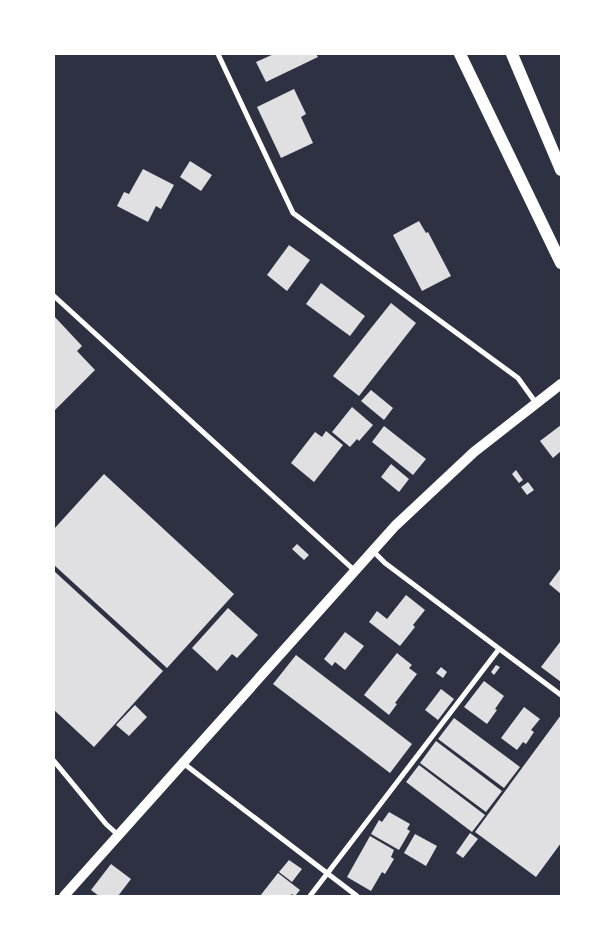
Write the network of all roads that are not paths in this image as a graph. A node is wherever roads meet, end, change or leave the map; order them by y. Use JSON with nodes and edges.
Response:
{"nodes":[{"id":1,"x":218,"y":54,"type":"edge"},
{"id":2,"x":460,"y":54,"type":"edge"},
{"id":3,"x":512,"y":54,"type":"edge"},
{"id":4,"x":561,"y":170,"type":"edge"},
{"id":5,"x":561,"y":264,"type":"edge"},
{"id":6,"x":54,"y":296,"type":"edge"},
{"id":7,"x":561,"y":384,"type":"edge"},
{"id":8,"x":536,"y":403,"type":"junction"},
{"id":9,"x":372,"y":550,"type":"junction"},
{"id":10,"x":354,"y":570,"type":"junction"},
{"id":11,"x":499,"y":648,"type":"junction"},
{"id":12,"x":561,"y":695,"type":"edge"},
{"id":13,"x":54,"y":761,"type":"edge"},
{"id":14,"x":182,"y":763,"type":"junction"},
{"id":15,"x":118,"y":835,"type":"junction"},
{"id":16,"x":327,"y":874,"type":"junction"},
{"id":17,"x":64,"y":896,"type":"edge"},
{"id":18,"x":310,"y":896,"type":"edge"},
{"id":19,"x":357,"y":896,"type":"edge"}],
"edges":[{"from":1,"to":8,"type":"street"},
{"from":2,"to":5,"type":"main road"},
{"from":3,"to":4,"type":"main road"},
{"from":6,"to":10,"type":"street"},
{"from":7,"to":8,"type":"main road"},
{"from":8,"to":9,"type":"main road"},
{"from":9,"to":10,"type":"main road"},
{"from":9,"to":11,"type":"street"},
{"from":10,"to":14,"type":"main road"},
{"from":11,"to":12,"type":"street"},
{"from":11,"to":16,"type":"street"},
{"from":13,"to":15,"type":"street"},
{"from":14,"to":15,"type":"main road"},
{"from":14,"to":16,"type":"street"},
{"from":15,"to":17,"type":"main road"},
{"from":16,"to":18,"type":"street"},
{"from":16,"to":19,"type":"street"}]}
